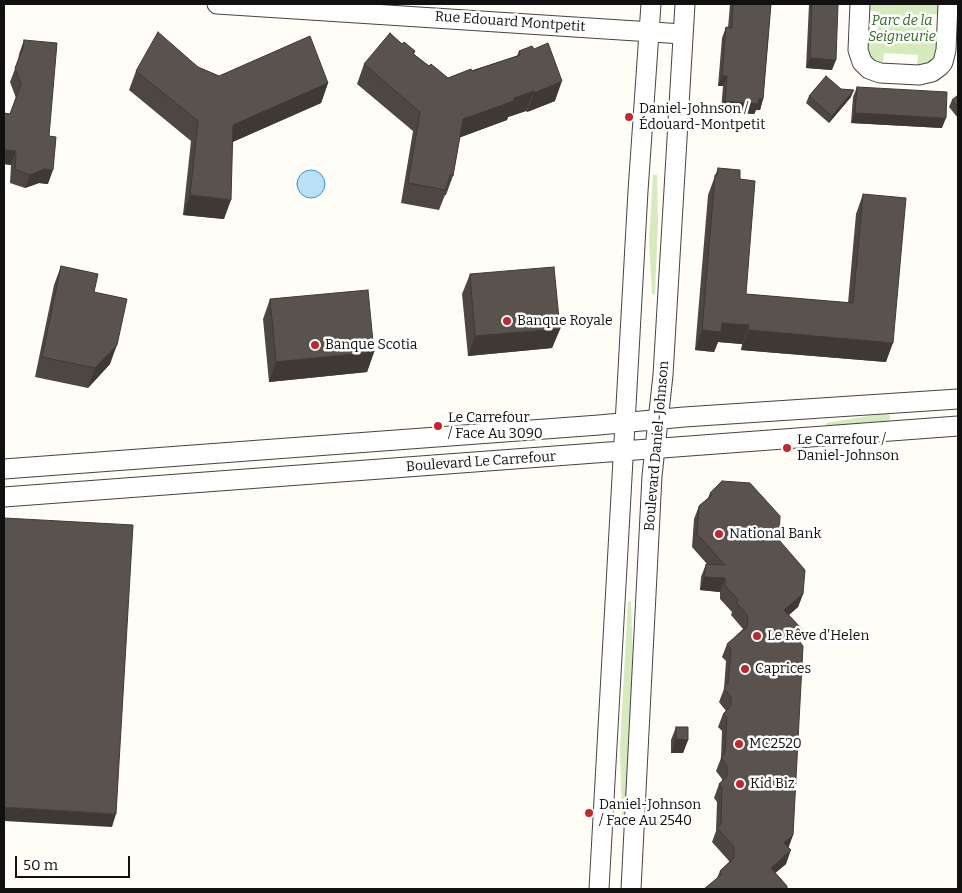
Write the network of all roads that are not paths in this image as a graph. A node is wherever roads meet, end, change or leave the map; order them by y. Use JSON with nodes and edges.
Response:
{"nodes":[{"id":1,"x":217,"y":4,"type":"edge"},
{"id":2,"x":651,"y":4,"type":"edge"},
{"id":3,"x":685,"y":4,"type":"edge"},
{"id":4,"x":860,"y":4,"type":"edge"},
{"id":5,"x":948,"y":4,"type":"edge"},
{"id":6,"x":649,"y":32,"type":"junction"},
{"id":7,"x":683,"y":34,"type":"junction"},
{"id":8,"x":958,"y":398,"type":"edge"},
{"id":9,"x":659,"y":419,"type":"junction"},
{"id":10,"x":625,"y":422,"type":"junction"},
{"id":11,"x":958,"y":426,"type":"edge"},
{"id":12,"x":655,"y":448,"type":"junction"},
{"id":13,"x":624,"y":452,"type":"junction"},
{"id":14,"x":4,"y":469,"type":"edge"},
{"id":15,"x":4,"y":496,"type":"edge"},
{"id":16,"x":600,"y":889,"type":"edge"},
{"id":17,"x":631,"y":889,"type":"edge"}],
"edges":[{"from":1,"to":6,"type":"street","name":"Rue Edouard Montpetit"},
{"from":2,"to":6,"type":"street"},
{"from":3,"to":7,"type":"street","name":"Boulevard Daniel-Johnson"},
{"from":4,"to":5,"type":"street"},
{"from":6,"to":7,"type":"street","name":"Rue Edouard Montpetit"},
{"from":6,"to":10,"type":"street"},
{"from":7,"to":9,"type":"street","name":"Boulevard Daniel-Johnson"},
{"from":8,"to":9,"type":"street","name":"Boulevard Le Carrefour"},
{"from":9,"to":10,"type":"street","name":"Boulevard Le Carrefour"},
{"from":9,"to":12,"type":"street","name":"Boulevard Daniel-Johnson"},
{"from":10,"to":13,"type":"street"},
{"from":10,"to":14,"type":"street","name":"Boulevard Le Carrefour"},
{"from":11,"to":12,"type":"street","name":"Boulevard Le Carrefour"},
{"from":12,"to":13,"type":"street","name":"Boulevard Le Carrefour"},
{"from":12,"to":17,"type":"street","name":"Boulevard Daniel-Johnson"},
{"from":13,"to":15,"type":"street","name":"Boulevard Le Carrefour"},
{"from":13,"to":16,"type":"street"}]}
